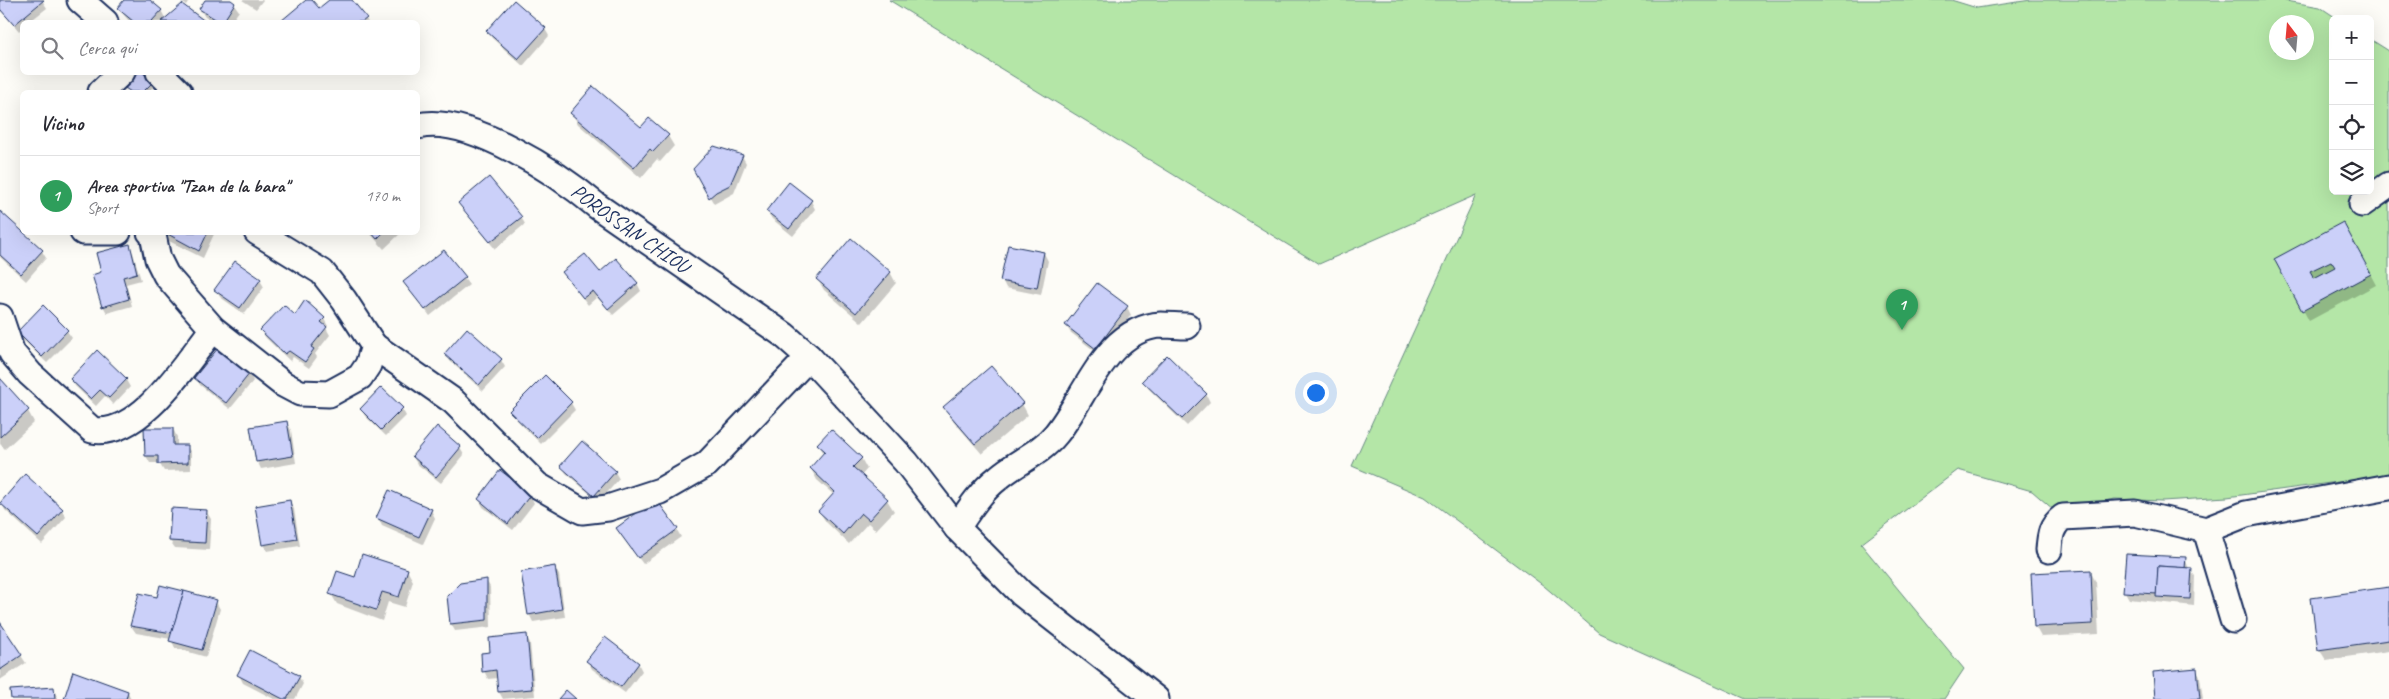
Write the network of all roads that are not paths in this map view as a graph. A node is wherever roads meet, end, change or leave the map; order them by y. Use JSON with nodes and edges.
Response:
{"nodes":[{"id":1,"x":80,"y":0,"type":"edge"},
{"id":2,"x":103,"y":20,"type":"edge"},
{"id":3,"x":119,"y":75,"type":"edge"},
{"id":4,"x":162,"y":75,"type":"edge"},
{"id":5,"x":103,"y":90,"type":"edge"},
{"id":6,"x":177,"y":90,"type":"edge"},
{"id":7,"x":420,"y":126,"type":"edge"},
{"id":8,"x":2389,"y":186,"type":"edge"},
{"id":9,"x":2362,"y":204,"type":"dead end"},
{"id":10,"x":153,"y":235,"type":"edge"},
{"id":11,"x":262,"y":235,"type":"edge"},
{"id":12,"x":0,"y":317,"type":"edge"},
{"id":13,"x":1188,"y":326,"type":"dead end"},
{"id":14,"x":213,"y":328,"type":"junction"},
{"id":15,"x":374,"y":346,"type":"junction"},
{"id":16,"x":816,"y":365,"type":"junction"},
{"id":17,"x":2389,"y":488,"type":"edge"},
{"id":18,"x":957,"y":528,"type":"junction"},
{"id":19,"x":2206,"y":530,"type":"junction"},
{"id":20,"x":2049,"y":550,"type":"dead end"},
{"id":21,"x":2233,"y":620,"type":"dead end"},
{"id":22,"x":1156,"y":699,"type":"edge"}],
"edges":[{"from":1,"to":2,"type":"street"},
{"from":3,"to":5,"type":"street"},
{"from":4,"to":6,"type":"street"},
{"from":7,"to":16,"type":"street","name":"POROSSAN CHIOU"},
{"from":8,"to":9,"type":"street"},
{"from":10,"to":14,"type":"street"},
{"from":11,"to":15,"type":"street"},
{"from":12,"to":14,"type":"street"},
{"from":13,"to":18,"type":"street"},
{"from":14,"to":15,"type":"street"},
{"from":15,"to":16,"type":"street"},
{"from":16,"to":18,"type":"street","name":"POROSSAN CHIOU"},
{"from":17,"to":19,"type":"street"},
{"from":18,"to":22,"type":"street","name":"POROSSAN CHIOU"},
{"from":19,"to":20,"type":"street"},
{"from":19,"to":21,"type":"street"}]}
